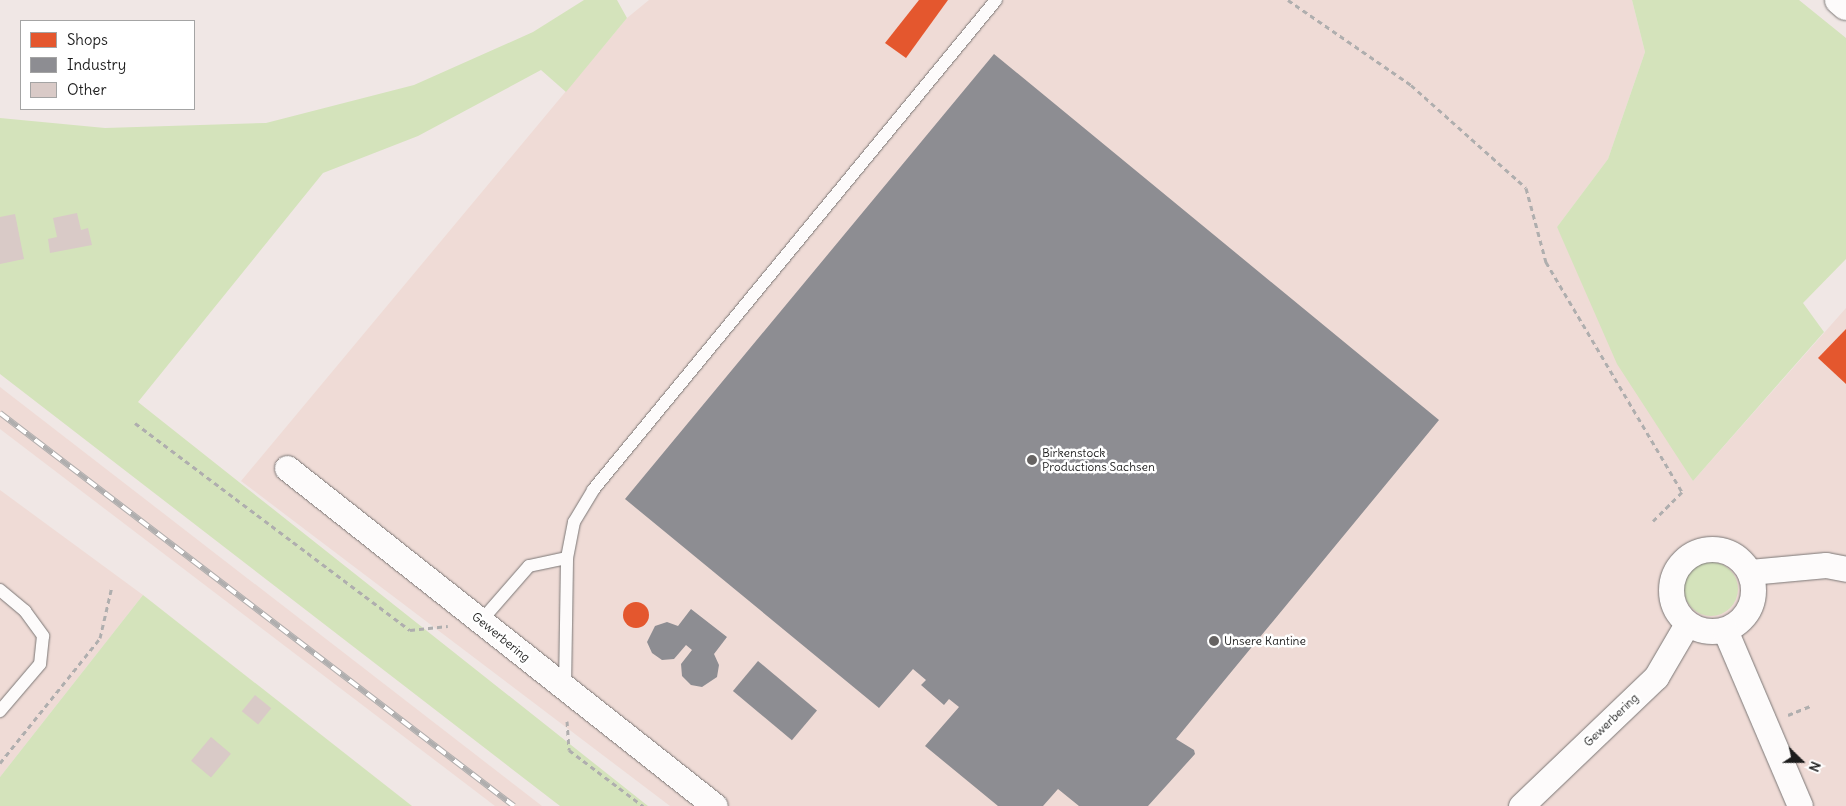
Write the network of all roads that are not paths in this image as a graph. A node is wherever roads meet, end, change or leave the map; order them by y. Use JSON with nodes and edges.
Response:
{"nodes":[{"id":1,"x":996,"y":0,"type":"edge"},
{"id":2,"x":1839,"y":0,"type":"edge"},
{"id":3,"x":1846,"y":6,"type":"edge"},
{"id":4,"x":287,"y":468,"type":"dead end"},
{"id":5,"x":567,"y":558,"type":"junction"},
{"id":6,"x":1846,"y":570,"type":"edge"},
{"id":7,"x":1750,"y":572,"type":"junction"},
{"id":8,"x":0,"y":590,"type":"edge"},
{"id":9,"x":481,"y":621,"type":"junction"},
{"id":10,"x":1687,"y":624,"type":"junction"},
{"id":11,"x":1725,"y":630,"type":"junction"},
{"id":12,"x":565,"y":688,"type":"junction"},
{"id":13,"x":0,"y":712,"type":"edge"},
{"id":14,"x":715,"y":806,"type":"edge"},
{"id":15,"x":1521,"y":806,"type":"edge"},
{"id":16,"x":1800,"y":806,"type":"edge"}],
"edges":[{"from":1,"to":5,"type":"lane"},
{"from":2,"to":3,"type":"main road"},
{"from":4,"to":9,"type":"street","name":"Gewerbering"},
{"from":5,"to":9,"type":"lane"},
{"from":5,"to":12,"type":"lane"},
{"from":6,"to":7,"type":"street"},
{"from":7,"to":10,"type":"street"},
{"from":7,"to":11,"type":"street"},
{"from":8,"to":13,"type":"lane"},
{"from":9,"to":12,"type":"street","name":"Gewerbering"},
{"from":10,"to":11,"type":"street"},
{"from":10,"to":15,"type":"street","name":"Gewerbering"},
{"from":11,"to":16,"type":"street"},
{"from":12,"to":14,"type":"street","name":"Gewerbering"}]}
